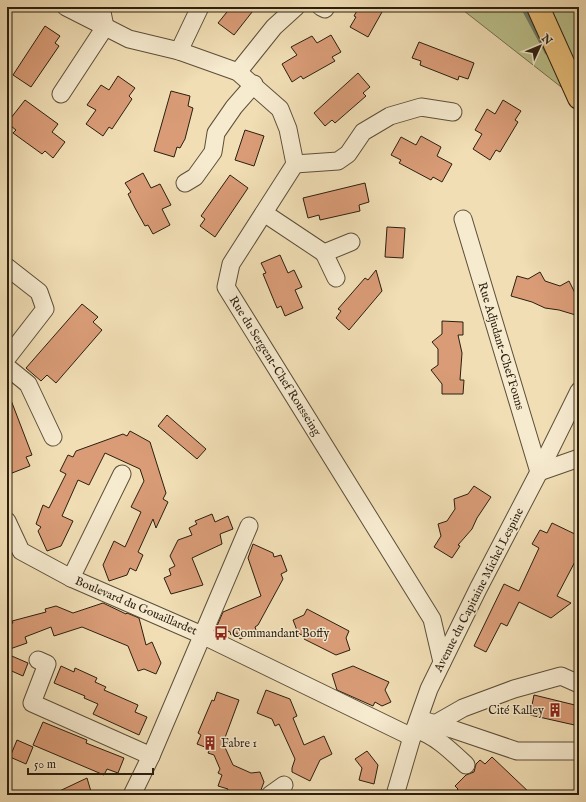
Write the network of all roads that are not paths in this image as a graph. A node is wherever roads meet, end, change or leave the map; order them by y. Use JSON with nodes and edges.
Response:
{"nodes":[{"id":1,"x":66,"y":7,"type":"edge"},
{"id":2,"x":101,"y":7,"type":"edge"},
{"id":3,"x":200,"y":7,"type":"edge"},
{"id":4,"x":296,"y":7,"type":"edge"},
{"id":5,"x":538,"y":7,"type":"edge"},
{"id":6,"x":105,"y":26,"type":"junction"},
{"id":7,"x":179,"y":50,"type":"junction"},
{"id":8,"x":238,"y":72,"type":"junction"},
{"id":9,"x":254,"y":84,"type":"junction"},
{"id":10,"x":61,"y":94,"type":"dead end"},
{"id":11,"x":579,"y":98,"type":"edge"},
{"id":12,"x":453,"y":112,"type":"dead end"},
{"id":13,"x":295,"y":164,"type":"junction"},
{"id":14,"x":185,"y":183,"type":"dead end"},
{"id":15,"x":264,"y":213,"type":"junction"},
{"id":16,"x":463,"y":219,"type":"dead end"},
{"id":17,"x":351,"y":242,"type":"dead end"},
{"id":18,"x":324,"y":253,"type":"junction"},
{"id":19,"x":7,"y":267,"type":"edge"},
{"id":20,"x":336,"y":278,"type":"dead end"},
{"id":21,"x":7,"y":358,"type":"edge"},
{"id":22,"x":7,"y":367,"type":"edge"},
{"id":23,"x":579,"y":391,"type":"edge"},
{"id":24,"x":53,"y":437,"type":"dead end"},
{"id":25,"x":579,"y":458,"type":"edge"},
{"id":26,"x":539,"y":472,"type":"junction"},
{"id":27,"x":122,"y":474,"type":"dead end"},
{"id":28,"x":7,"y":521,"type":"edge"},
{"id":29,"x":249,"y":526,"type":"dead end"},
{"id":30,"x":71,"y":578,"type":"junction"},
{"id":31,"x":202,"y":635,"type":"junction"},
{"id":32,"x":38,"y":660,"type":"dead end"},
{"id":33,"x":442,"y":662,"type":"junction"},
{"id":34,"x":579,"y":684,"type":"edge"},
{"id":35,"x":436,"y":724,"type":"junction"},
{"id":36,"x":415,"y":728,"type":"junction"},
{"id":37,"x":579,"y":751,"type":"edge"},
{"id":38,"x":151,"y":756,"type":"junction"},
{"id":39,"x":466,"y":765,"type":"dead end"},
{"id":40,"x":284,"y":785,"type":"dead end"},
{"id":41,"x":132,"y":795,"type":"edge"},
{"id":42,"x":270,"y":795,"type":"edge"},
{"id":43,"x":395,"y":795,"type":"edge"}],
"edges":[{"from":1,"to":6,"type":"street"},
{"from":2,"to":6,"type":"street"},
{"from":3,"to":7,"type":"street"},
{"from":4,"to":8,"type":"street"},
{"from":5,"to":11,"type":"main road"},
{"from":6,"to":7,"type":"street"},
{"from":6,"to":10,"type":"street"},
{"from":7,"to":8,"type":"street"},
{"from":8,"to":9,"type":"street"},
{"from":9,"to":13,"type":"street"},
{"from":9,"to":14,"type":"street"},
{"from":12,"to":13,"type":"street"},
{"from":13,"to":15,"type":"street","name":"Rue du Sergent-Chef Rousseing"},
{"from":15,"to":18,"type":"street"},
{"from":15,"to":33,"type":"street","name":"Rue du Sergent-Chef Rousseing"},
{"from":16,"to":26,"type":"street","name":"Rue Adjudant-Chef Founs"},
{"from":17,"to":18,"type":"street"},
{"from":18,"to":20,"type":"street"},
{"from":19,"to":21,"type":"street"},
{"from":22,"to":24,"type":"street"},
{"from":23,"to":26,"type":"street","name":"Avenue du Capitaine Michel Lespine"},
{"from":25,"to":26,"type":"street"},
{"from":26,"to":33,"type":"street","name":"Avenue du Capitaine Michel Lespine"},
{"from":27,"to":30,"type":"street"},
{"from":28,"to":30,"type":"street","name":"Boulevard du Gouaillardet"},
{"from":29,"to":31,"type":"street"},
{"from":30,"to":31,"type":"street","name":"Boulevard du Gouaillardet"},
{"from":31,"to":36,"type":"street","name":"Boulevard du Gouaillardet"},
{"from":31,"to":38,"type":"street"},
{"from":32,"to":38,"type":"street"},
{"from":33,"to":36,"type":"street","name":"Avenue du Capitaine Michel Lespine"},
{"from":34,"to":35,"type":"street"},
{"from":35,"to":36,"type":"street"},
{"from":35,"to":37,"type":"street"},
{"from":36,"to":39,"type":"street"},
{"from":36,"to":43,"type":"street","name":"Avenue du Capitaine Michel Lespine"},
{"from":38,"to":41,"type":"street"},
{"from":40,"to":42,"type":"street"}]}
